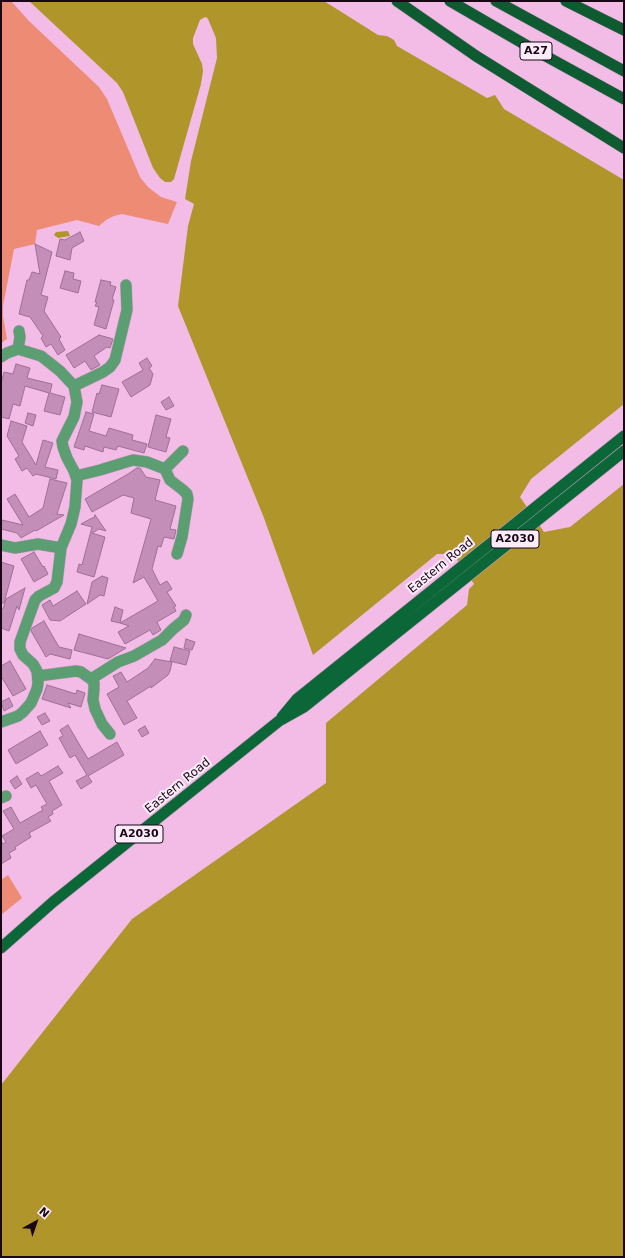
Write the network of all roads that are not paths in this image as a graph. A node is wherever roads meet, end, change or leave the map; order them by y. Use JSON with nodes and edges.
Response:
{"nodes":[{"id":1,"x":397,"y":1,"type":"edge"},
{"id":2,"x":450,"y":1,"type":"edge"},
{"id":3,"x":496,"y":1,"type":"edge"},
{"id":4,"x":566,"y":1,"type":"edge"},
{"id":5,"x":624,"y":30,"type":"edge"},
{"id":6,"x":624,"y":71,"type":"edge"},
{"id":7,"x":624,"y":99,"type":"edge"},
{"id":8,"x":624,"y":148,"type":"edge"},
{"id":9,"x":126,"y":285,"type":"dead end"},
{"id":10,"x":19,"y":331,"type":"dead end"},
{"id":11,"x":18,"y":349,"type":"junction"},
{"id":12,"x":1,"y":358,"type":"edge"},
{"id":13,"x":74,"y":386,"type":"junction"},
{"id":14,"x":624,"y":436,"type":"edge"},
{"id":15,"x":183,"y":451,"type":"dead end"},
{"id":16,"x":624,"y":451,"type":"edge"},
{"id":17,"x":165,"y":469,"type":"junction"},
{"id":18,"x":76,"y":476,"type":"junction"},
{"id":19,"x":1,"y":544,"type":"edge"},
{"id":20,"x":61,"y":548,"type":"junction"},
{"id":21,"x":177,"y":554,"type":"dead end"},
{"id":22,"x":186,"y":615,"type":"dead end"},
{"id":23,"x":38,"y":676,"type":"junction"},
{"id":24,"x":91,"y":679,"type":"junction"},
{"id":25,"x":279,"y":721,"type":"junction"},
{"id":26,"x":1,"y":722,"type":"edge"},
{"id":27,"x":110,"y":734,"type":"dead end"},
{"id":28,"x":1,"y":948,"type":"edge"}],
"edges":[{"from":1,"to":8,"type":"highway"},
{"from":2,"to":7,"type":"highway","number":"A27"},
{"from":3,"to":6,"type":"highway","number":"A27"},
{"from":4,"to":5,"type":"highway"},
{"from":9,"to":13,"type":"street"},
{"from":10,"to":11,"type":"street"},
{"from":11,"to":12,"type":"street"},
{"from":11,"to":13,"type":"street"},
{"from":13,"to":18,"type":"street"},
{"from":14,"to":25,"type":"main road","name":"Eastern Road","number":"A2030"},
{"from":15,"to":17,"type":"street"},
{"from":16,"to":25,"type":"main road","name":"Eastern Road","number":"A2030"},
{"from":17,"to":18,"type":"street"},
{"from":17,"to":21,"type":"street"},
{"from":18,"to":20,"type":"street"},
{"from":19,"to":20,"type":"street"},
{"from":20,"to":23,"type":"street"},
{"from":22,"to":24,"type":"street"},
{"from":23,"to":24,"type":"street"},
{"from":23,"to":26,"type":"street"},
{"from":24,"to":27,"type":"street"},
{"from":25,"to":28,"type":"main road","name":"Eastern Road","number":"A2030"}]}
